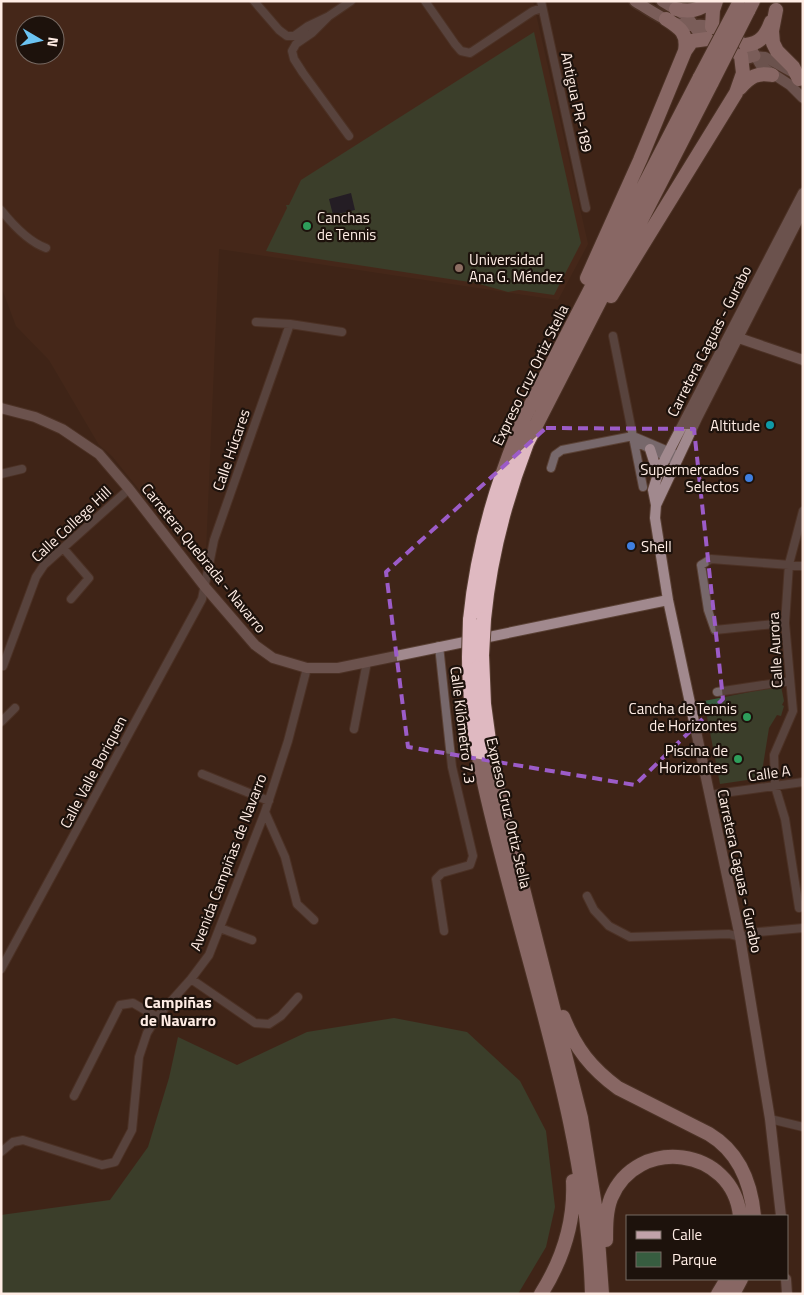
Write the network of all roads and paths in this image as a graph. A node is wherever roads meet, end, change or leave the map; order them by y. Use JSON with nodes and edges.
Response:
{"nodes":[{"id":1,"x":254,"y":1,"type":"edge"},
{"id":2,"x":350,"y":1,"type":"edge"},
{"id":3,"x":425,"y":1,"type":"edge"},
{"id":4,"x":634,"y":1,"type":"edge"},
{"id":5,"x":662,"y":1,"type":"edge"},
{"id":6,"x":710,"y":1,"type":"edge"},
{"id":7,"x":716,"y":1,"type":"edge"},
{"id":8,"x":542,"y":4,"type":"edge"},
{"id":9,"x":745,"y":5,"type":"edge"},
{"id":10,"x":777,"y":6,"type":"edge"},
{"id":11,"x":671,"y":14,"type":"junction"},
{"id":12,"x":329,"y":16,"type":"junction"},
{"id":13,"x":709,"y":33,"type":"junction"},
{"id":14,"x":686,"y":51,"type":"junction"},
{"id":15,"x":748,"y":52,"type":"junction"},
{"id":16,"x":772,"y":75,"type":"junction"},
{"id":17,"x":801,"y":81,"type":"edge"},
{"id":18,"x":736,"y":93,"type":"junction"},
{"id":19,"x":803,"y":98,"type":"edge"},
{"id":20,"x":349,"y":136,"type":"dead end"},
{"id":21,"x":803,"y":194,"type":"edge"},
{"id":22,"x":586,"y":208,"type":"dead end"},
{"id":23,"x":1,"y":210,"type":"edge"},
{"id":24,"x":803,"y":210,"type":"edge"},
{"id":25,"x":46,"y":248,"type":"dead end"},
{"id":26,"x":585,"y":314,"type":"junction"},
{"id":27,"x":256,"y":322,"type":"dead end"},
{"id":28,"x":290,"y":324,"type":"junction"},
{"id":29,"x":342,"y":332,"type":"dead end"},
{"id":30,"x":612,"y":336,"type":"dead end"},
{"id":31,"x":734,"y":337,"type":"junction"},
{"id":32,"x":803,"y":360,"type":"edge"},
{"id":33,"x":1,"y":408,"type":"edge"},
{"id":34,"x":633,"y":436,"type":"junction"},
{"id":35,"x":650,"y":449,"type":"junction"},
{"id":36,"x":667,"y":454,"type":"junction"},
{"id":37,"x":678,"y":459,"type":"junction"},
{"id":38,"x":551,"y":468,"type":"dead end"},
{"id":39,"x":22,"y":469,"type":"dead end"},
{"id":40,"x":1,"y":474,"type":"edge"},
{"id":41,"x":658,"y":474,"type":"junction"},
{"id":42,"x":643,"y":487,"type":"dead end"},
{"id":43,"x":129,"y":489,"type":"junction"},
{"id":44,"x":656,"y":504,"type":"junction"},
{"id":45,"x":803,"y":511,"type":"edge"},
{"id":46,"x":63,"y":548,"type":"junction"},
{"id":47,"x":789,"y":564,"type":"junction"},
{"id":48,"x":803,"y":566,"type":"edge"},
{"id":49,"x":205,"y":586,"type":"junction"},
{"id":50,"x":71,"y":598,"type":"dead end"},
{"id":51,"x":668,"y":600,"type":"junction"},
{"id":52,"x":784,"y":624,"type":"junction"},
{"id":53,"x":439,"y":646,"type":"junction"},
{"id":54,"x":476,"y":656,"type":"junction"},
{"id":55,"x":367,"y":662,"type":"junction"},
{"id":56,"x":3,"y":666,"type":"dead end"},
{"id":57,"x":307,"y":668,"type":"junction"},
{"id":58,"x":790,"y":681,"type":"junction"},
{"id":59,"x":716,"y":692,"type":"dead end"},
{"id":60,"x":14,"y":708,"type":"dead end"},
{"id":61,"x":1,"y":722,"type":"edge"},
{"id":62,"x":354,"y":729,"type":"dead end"},
{"id":63,"x":202,"y":774,"type":"dead end"},
{"id":64,"x":803,"y":782,"type":"edge"},
{"id":65,"x":775,"y":786,"type":"junction"},
{"id":66,"x":709,"y":795,"type":"junction"},
{"id":67,"x":269,"y":801,"type":"junction"},
{"id":68,"x":266,"y":812,"type":"junction"},
{"id":69,"x":587,"y":896,"type":"dead end"},
{"id":70,"x":800,"y":908,"type":"dead end"},
{"id":71,"x":314,"y":920,"type":"dead end"},
{"id":72,"x":220,"y":928,"type":"junction"},
{"id":73,"x":803,"y":928,"type":"edge"},
{"id":74,"x":444,"y":931,"type":"dead end"},
{"id":75,"x":740,"y":937,"type":"junction"},
{"id":76,"x":252,"y":940,"type":"dead end"},
{"id":77,"x":539,"y":952,"type":"junction"},
{"id":78,"x":1,"y":968,"type":"edge"},
{"id":79,"x":191,"y":979,"type":"junction"},
{"id":80,"x":298,"y":997,"type":"dead end"},
{"id":81,"x":157,"y":1017,"type":"junction"},
{"id":82,"x":74,"y":1096,"type":"dead end"},
{"id":83,"x":770,"y":1120,"type":"junction"},
{"id":84,"x":803,"y":1127,"type":"edge"},
{"id":85,"x":575,"y":1146,"type":"junction"},
{"id":86,"x":1,"y":1152,"type":"edge"},
{"id":87,"x":740,"y":1215,"type":"edge"},
{"id":88,"x":754,"y":1215,"type":"edge"},
{"id":89,"x":781,"y":1215,"type":"edge"},
{"id":90,"x":601,"y":1273,"type":"junction"},
{"id":91,"x":726,"y":1280,"type":"edge"},
{"id":92,"x":741,"y":1280,"type":"edge"},
{"id":93,"x":786,"y":1280,"type":"edge"},
{"id":94,"x":541,"y":1294,"type":"edge"},
{"id":95,"x":592,"y":1294,"type":"edge"},
{"id":96,"x":602,"y":1294,"type":"edge"},
{"id":97,"x":718,"y":1294,"type":"edge"},
{"id":98,"x":733,"y":1294,"type":"edge"},
{"id":99,"x":786,"y":1294,"type":"edge"}],
"edges":[{"from":1,"to":12,"type":"street"},
{"from":2,"to":12,"type":"street"},
{"from":3,"to":8,"type":"street"},
{"from":4,"to":11,"type":"main road"},
{"from":5,"to":11,"type":"main road"},
{"from":6,"to":11,"type":"highway"},
{"from":7,"to":13,"type":"highway"},
{"from":8,"to":22,"type":"street","name":"Antigua PR-189"},
{"from":9,"to":26,"type":"highway","name":"Expreso Cruz Ortiz Stella","bridge":true},
{"from":10,"to":15,"type":"highway"},
{"from":10,"to":17,"type":"highway"},
{"from":11,"to":13,"type":"main road"},
{"from":11,"to":14,"type":"highway"},
{"from":12,"to":20,"type":"street"},
{"from":13,"to":14,"type":"highway"},
{"from":13,"to":15,"type":"main road"},
{"from":14,"to":26,"type":"highway"},
{"from":15,"to":16,"type":"main road"},
{"from":15,"to":17,"type":"main road"},
{"from":15,"to":18,"type":"highway"},
{"from":16,"to":18,"type":"highway"},
{"from":16,"to":19,"type":"main road"},
{"from":18,"to":26,"type":"highway"},
{"from":21,"to":31,"type":"main road","name":"Carretera Caguas - Gurabo"},
{"from":23,"to":25,"type":"street"},
{"from":24,"to":31,"type":"main road","name":"Carretera Caguas - Gurabo"},
{"from":26,"to":54,"type":"highway","name":"Expreso Cruz Ortiz Stella","bridge":true},
{"from":27,"to":28,"type":"street"},
{"from":28,"to":29,"type":"street"},
{"from":28,"to":49,"type":"street","name":"Calle Húcares"},
{"from":30,"to":34,"type":"street"},
{"from":31,"to":32,"type":"main road"},
{"from":31,"to":36,"type":"main road","name":"Carretera Caguas - Gurabo"},
{"from":31,"to":37,"type":"main road","name":"Carretera Caguas - Gurabo"},
{"from":33,"to":43,"type":"main road","name":"Carretera Quebrada - Navarro"},
{"from":34,"to":35,"type":"street"},
{"from":34,"to":36,"type":"street"},
{"from":34,"to":38,"type":"street"},
{"from":34,"to":42,"type":"street"},
{"from":35,"to":36,"type":"street"},
{"from":35,"to":41,"type":"main road"},
{"from":36,"to":37,"type":"street"},
{"from":36,"to":41,"type":"main road","name":"Carretera Caguas - Gurabo"},
{"from":37,"to":44,"type":"main road","name":"Carretera Caguas - Gurabo"},
{"from":39,"to":40,"type":"street"},
{"from":41,"to":44,"type":"main road","name":"Carretera Caguas - Gurabo"},
{"from":43,"to":46,"type":"street","name":"Calle College Hill"},
{"from":43,"to":49,"type":"main road","name":"Carretera Quebrada - Navarro"},
{"from":44,"to":51,"type":"main road","name":"Carretera Caguas - Gurabo"},
{"from":45,"to":47,"type":"street","name":"Calle Aurora"},
{"from":46,"to":50,"type":"street"},
{"from":46,"to":56,"type":"street","name":"Calle College Hill"},
{"from":47,"to":48,"type":"street"},
{"from":47,"to":52,"type":"street","name":"Calle Aurora"},
{"from":47,"to":52,"type":"street"},
{"from":49,"to":57,"type":"main road","name":"Carretera Quebrada - Navarro"},
{"from":49,"to":78,"type":"street","name":"Calle Valle Boriquen"},
{"from":51,"to":53,"type":"main road","name":"Carretera Quebrada - Navarro"},
{"from":51,"to":66,"type":"main road","name":"Carretera Caguas - Gurabo"},
{"from":52,"to":58,"type":"street","name":"Calle Aurora"},
{"from":53,"to":55,"type":"main road","name":"Carretera Quebrada - Navarro"},
{"from":53,"to":74,"type":"street","name":"Calle Kilómetro 7.3"},
{"from":54,"to":77,"type":"highway","name":"Expreso Cruz Ortiz Stella"},
{"from":54,"to":85,"type":"highway","name":"Expreso Cruz Ortiz Stella"},
{"from":55,"to":57,"type":"main road","name":"Carretera Quebrada - Navarro"},
{"from":55,"to":62,"type":"street"},
{"from":57,"to":67,"type":"street","name":"Avenida Campiñas de Navarro"},
{"from":58,"to":59,"type":"street"},
{"from":58,"to":65,"type":"street","name":"Calle Aurora"},
{"from":60,"to":61,"type":"street"},
{"from":63,"to":67,"type":"street"},
{"from":64,"to":65,"type":"street","name":"Calle A"},
{"from":65,"to":66,"type":"street","name":"Calle A"},
{"from":65,"to":70,"type":"street","name":"Calle Aurora"},
{"from":66,"to":75,"type":"main road","name":"Carretera Caguas - Gurabo"},
{"from":67,"to":68,"type":"street","name":"Avenida Campiñas de Navarro"},
{"from":68,"to":71,"type":"street"},
{"from":68,"to":72,"type":"street","name":"Avenida Campiñas de Navarro"},
{"from":69,"to":75,"type":"street"},
{"from":72,"to":76,"type":"street"},
{"from":72,"to":79,"type":"street","name":"Avenida Campiñas de Navarro"},
{"from":73,"to":75,"type":"street"},
{"from":75,"to":83,"type":"main road","name":"Carretera Caguas - Gurabo"},
{"from":77,"to":88,"type":"highway"},
{"from":77,"to":90,"type":"highway","name":"Expreso Cruz Ortiz Stella"},
{"from":79,"to":80,"type":"street"},
{"from":79,"to":81,"type":"street","name":"Avenida Campiñas de Navarro"},
{"from":81,"to":82,"type":"street"},
{"from":81,"to":86,"type":"street","name":"Avenida Campiñas de Navarro"},
{"from":83,"to":84,"type":"street"},
{"from":83,"to":89,"type":"main road","name":"Carretera Caguas - Gurabo"},
{"from":85,"to":94,"type":"highway"},
{"from":85,"to":95,"type":"highway","name":"Expreso Cruz Ortiz Stella"},
{"from":87,"to":90,"type":"highway"},
{"from":90,"to":96,"type":"highway","name":"Expreso Cruz Ortiz Stella"},
{"from":91,"to":97,"type":"highway"},
{"from":92,"to":98,"type":"highway"},
{"from":93,"to":99,"type":"main road"}]}
